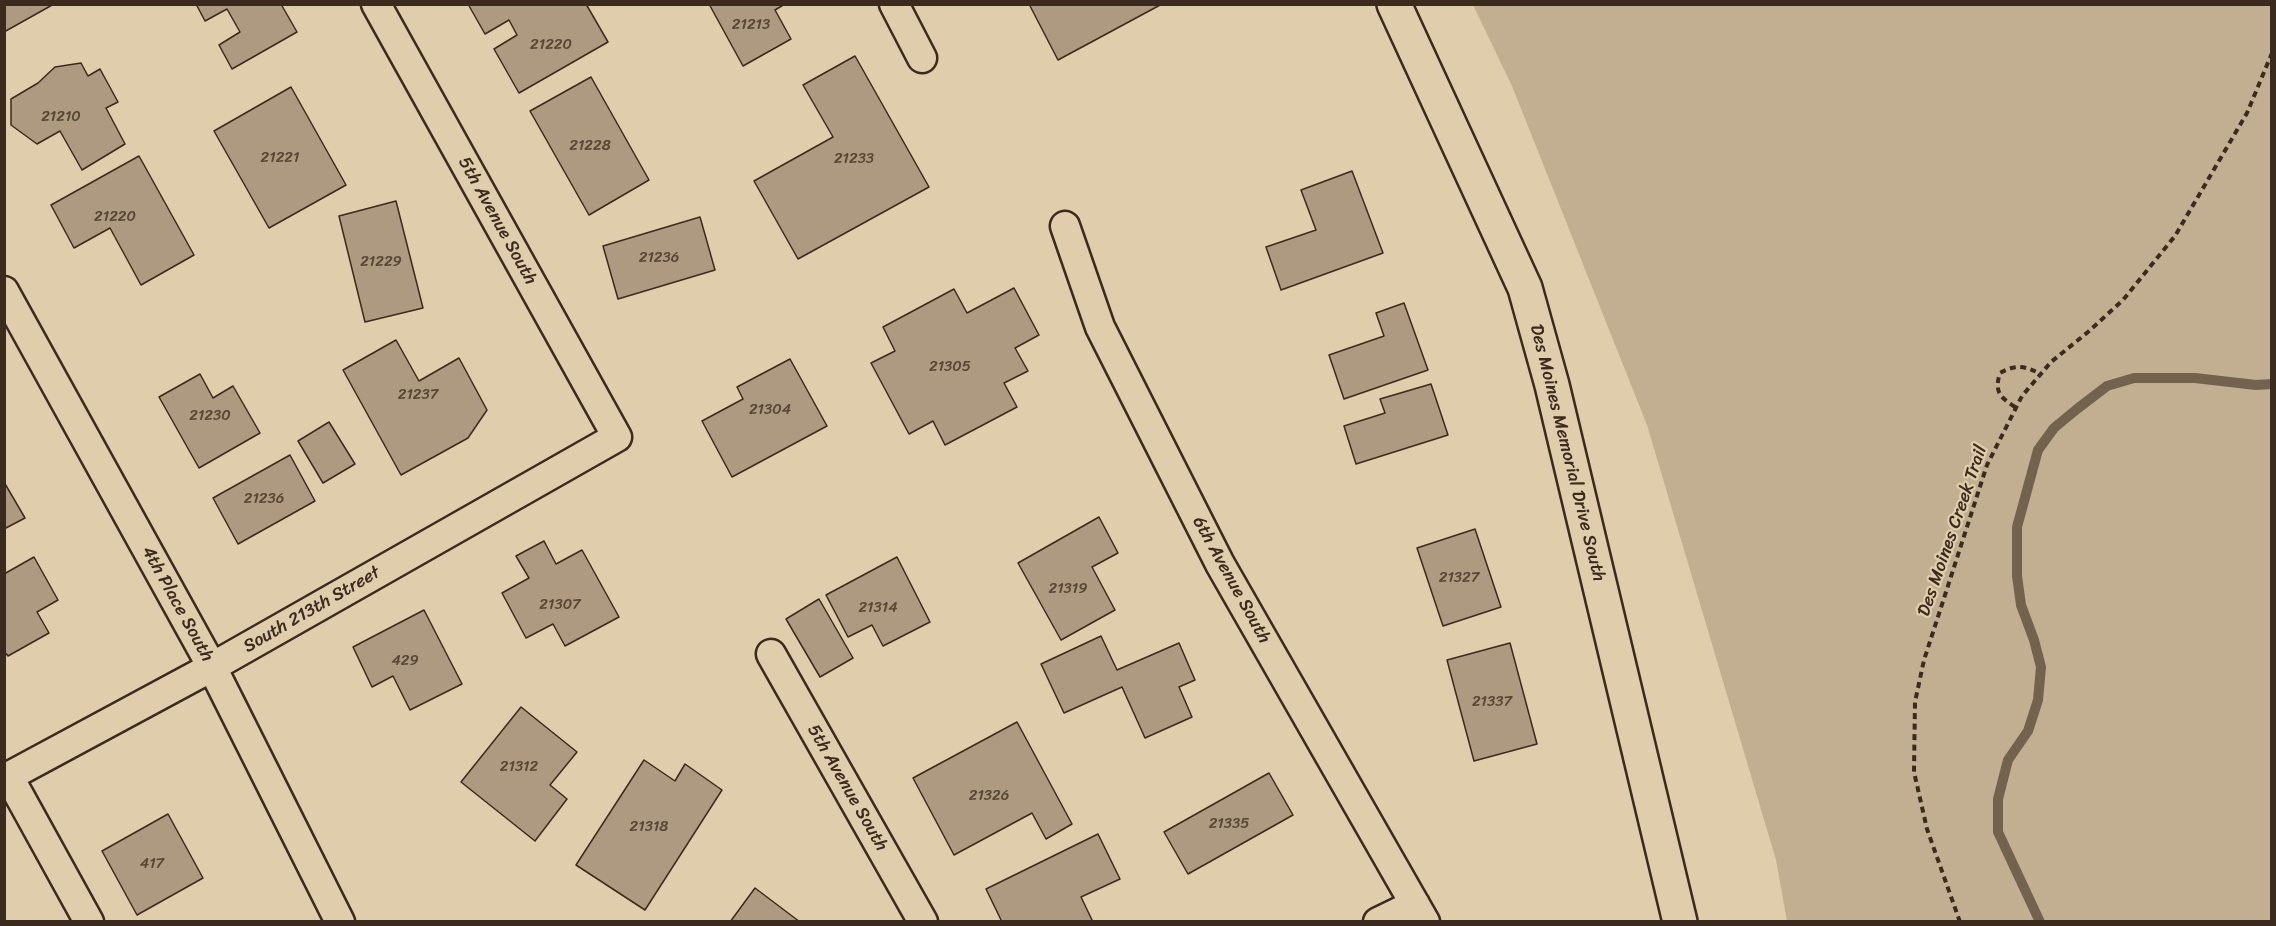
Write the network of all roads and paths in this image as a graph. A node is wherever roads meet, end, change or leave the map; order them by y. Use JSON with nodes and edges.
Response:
{"nodes":[{"id":1,"x":376,"y":4,"type":"edge"},
{"id":2,"x":894,"y":4,"type":"edge"},
{"id":3,"x":1394,"y":4,"type":"edge"},
{"id":4,"x":2271,"y":53,"type":"edge"},
{"id":5,"x":922,"y":58,"type":"dead end"},
{"id":6,"x":1065,"y":226,"type":"dead end"},
{"id":7,"x":4,"y":291,"type":"edge"},
{"id":8,"x":2041,"y":374,"type":"junction"},
{"id":9,"x":2015,"y":407,"type":"junction"},
{"id":10,"x":617,"y":437,"type":"joint"},
{"id":11,"x":771,"y":654,"type":"dead end"},
{"id":12,"x":212,"y":667,"type":"junction"},
{"id":13,"x":7,"y":778,"type":"edge"},
{"id":14,"x":1420,"y":913,"type":"edge"},
{"id":15,"x":89,"y":921,"type":"edge"},
{"id":16,"x":340,"y":921,"type":"edge"},
{"id":17,"x":923,"y":921,"type":"edge"},
{"id":18,"x":1378,"y":921,"type":"edge"},
{"id":19,"x":1680,"y":921,"type":"edge"},
{"id":20,"x":1960,"y":921,"type":"edge"}],
"edges":[{"from":1,"to":10,"type":"street","name":"5th Avenue South"},
{"from":2,"to":5,"type":"street"},
{"from":3,"to":19,"type":"main road","name":"Des Moines Memorial Drive South"},
{"from":4,"to":8,"type":"path","name":"Des Moines Creek Trail"},
{"from":6,"to":14,"type":"street","name":"6th Avenue South"},
{"from":7,"to":12,"type":"street","name":"4th Place South"},
{"from":8,"to":9,"type":"path","name":"Des Moines Creek Trail"},
{"from":8,"to":9,"type":"path"},
{"from":9,"to":20,"type":"path","name":"Des Moines Creek Trail"},
{"from":10,"to":12,"type":"street","name":"South 213th Street"},
{"from":11,"to":17,"type":"street","name":"5th Avenue South"},
{"from":12,"to":13,"type":"street","name":"South 213th Street"},
{"from":12,"to":16,"type":"street","name":"4th Place South"},
{"from":13,"to":15,"type":"street"},
{"from":14,"to":18,"type":"street"}]}
